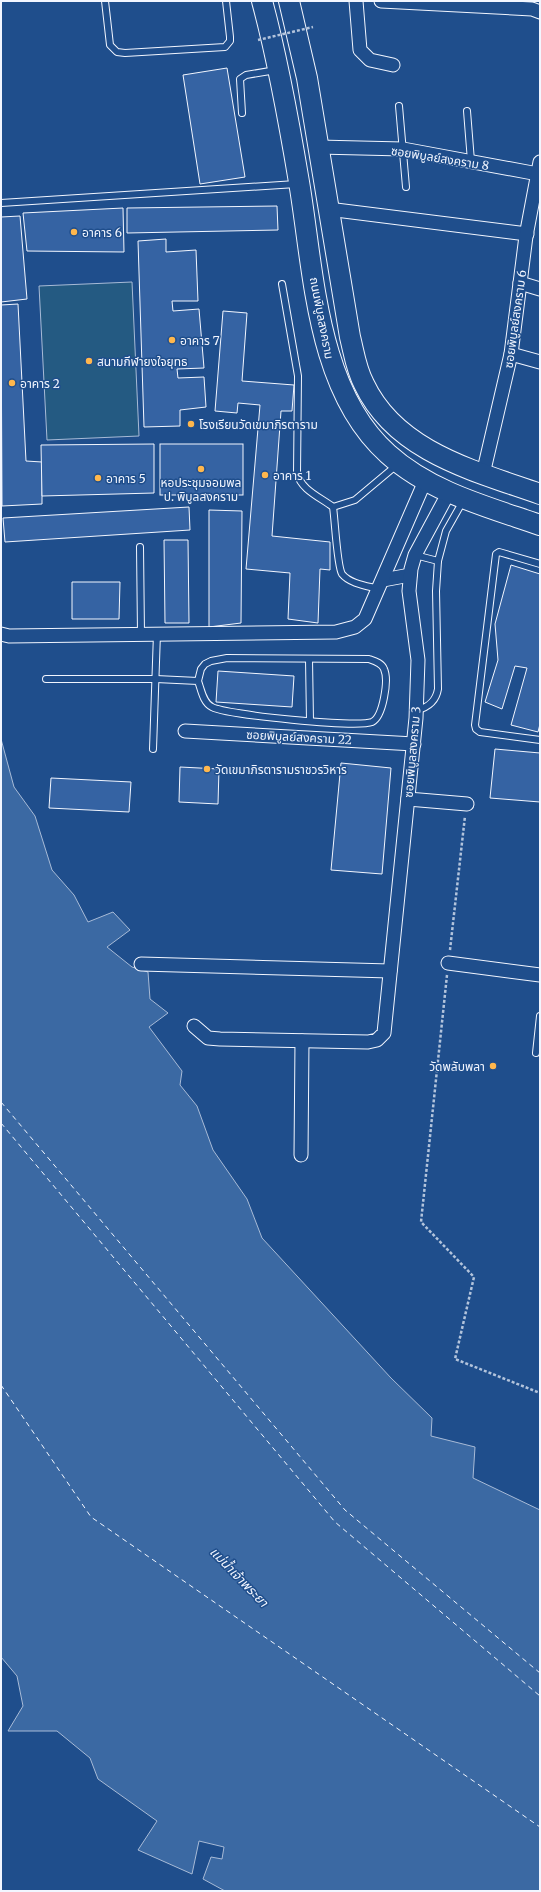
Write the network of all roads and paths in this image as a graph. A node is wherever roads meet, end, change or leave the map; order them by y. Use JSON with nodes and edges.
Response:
{"nodes":[{"id":1,"x":105,"y":1,"type":"edge"},
{"id":2,"x":226,"y":1,"type":"edge"},
{"id":3,"x":262,"y":1,"type":"edge"},
{"id":4,"x":289,"y":1,"type":"edge"},
{"id":5,"x":356,"y":1,"type":"edge"},
{"id":6,"x":381,"y":1,"type":"edge"},
{"id":7,"x":452,"y":3,"type":"edge"},
{"id":8,"x":540,"y":12,"type":"edge"},
{"id":9,"x":313,"y":27,"type":"dead end"},
{"id":10,"x":258,"y":40,"type":"dead end"},
{"id":11,"x":393,"y":65,"type":"dead end"},
{"id":12,"x":278,"y":70,"type":"junction"},
{"id":13,"x":399,"y":106,"type":"dead end"},
{"id":14,"x":467,"y":111,"type":"dead end"},
{"id":15,"x":242,"y":113,"type":"dead end"},
{"id":16,"x":318,"y":147,"type":"junction"},
{"id":17,"x":403,"y":149,"type":"junction"},
{"id":18,"x":471,"y":161,"type":"junction"},
{"id":19,"x":539,"y":168,"type":"edge"},
{"id":20,"x":300,"y":183,"type":"junction"},
{"id":21,"x":406,"y":187,"type":"dead end"},
{"id":22,"x":1,"y":203,"type":"edge"},
{"id":23,"x":328,"y":209,"type":"junction"},
{"id":24,"x":535,"y":217,"type":"edge"},
{"id":25,"x":527,"y":234,"type":"junction"},
{"id":26,"x":520,"y":283,"type":"junction"},
{"id":27,"x":282,"y":284,"type":"dead end"},
{"id":28,"x":540,"y":289,"type":"edge"},
{"id":29,"x":511,"y":354,"type":"junction"},
{"id":30,"x":540,"y":362,"type":"edge"},
{"id":31,"x":399,"y":463,"type":"junction"},
{"id":32,"x":483,"y":474,"type":"junction"},
{"id":33,"x":425,"y":481,"type":"junction"},
{"id":34,"x":540,"y":494,"type":"edge"},
{"id":35,"x":457,"y":495,"type":"junction"},
{"id":36,"x":333,"y":507,"type":"junction"},
{"id":37,"x":540,"y":525,"type":"edge"},
{"id":38,"x":140,"y":547,"type":"dead end"},
{"id":39,"x":415,"y":555,"type":"junction"},
{"id":40,"x":438,"y":561,"type":"junction"},
{"id":41,"x":540,"y":564,"type":"edge"},
{"id":42,"x":410,"y":575,"type":"junction"},
{"id":43,"x":381,"y":584,"type":"junction"},
{"id":44,"x":1,"y":634,"type":"edge"},
{"id":45,"x":141,"y":634,"type":"junction"},
{"id":46,"x":157,"y":634,"type":"junction"},
{"id":47,"x":309,"y":659,"type":"junction"},
{"id":48,"x":46,"y":679,"type":"dead end"},
{"id":49,"x":156,"y":679,"type":"junction"},
{"id":50,"x":198,"y":681,"type":"junction"},
{"id":51,"x":416,"y":710,"type":"junction"},
{"id":52,"x":310,"y":721,"type":"junction"},
{"id":53,"x":185,"y":731,"type":"dead end"},
{"id":54,"x":540,"y":740,"type":"edge"},
{"id":55,"x":414,"y":744,"type":"junction"},
{"id":56,"x":153,"y":749,"type":"dead end"},
{"id":57,"x":408,"y":799,"type":"junction"},
{"id":58,"x":467,"y":804,"type":"joint"},
{"id":59,"x":448,"y":963,"type":"junction"},
{"id":60,"x":141,"y":964,"type":"dead end"},
{"id":61,"x":390,"y":971,"type":"junction"},
{"id":62,"x":540,"y":975,"type":"edge"},
{"id":63,"x":540,"y":1016,"type":"edge"},
{"id":64,"x":194,"y":1026,"type":"dead end"},
{"id":65,"x":302,"y":1041,"type":"junction"},
{"id":66,"x":536,"y":1053,"type":"dead end"},
{"id":67,"x":301,"y":1155,"type":"dead end"},
{"id":68,"x":540,"y":1393,"type":"edge"}],
"edges":[{"from":1,"to":2,"type":"lane"},
{"from":3,"to":12,"type":"main road","name":"ถนนพิบูลสงคราม"},
{"from":4,"to":16,"type":"main road","name":"ถนนพิบูลสงคราม"},
{"from":5,"to":11,"type":"street"},
{"from":6,"to":7,"type":"street"},
{"from":7,"to":8,"type":"street"},
{"from":9,"to":10,"type":"path","bridge":true},
{"from":12,"to":15,"type":"lane"},
{"from":12,"to":20,"type":"main road","name":"ถนนพิบูลสงคราม"},
{"from":13,"to":17,"type":"lane"},
{"from":14,"to":18,"type":"lane"},
{"from":16,"to":17,"type":"street","name":"ซอยพิบูลย์สงคราม 8"},
{"from":16,"to":23,"type":"main road","name":"ถนนพิบูลสงคราม"},
{"from":17,"to":18,"type":"street","name":"ซอยพิบูลย์สงคราม 8"},
{"from":17,"to":21,"type":"lane"},
{"from":18,"to":19,"type":"street","name":"ซอยพิบูลย์สงคราม 8"},
{"from":19,"to":24,"type":"street","name":"ซอยพิบูลย์สงคราม 6"},
{"from":20,"to":22,"type":"lane"},
{"from":20,"to":31,"type":"main road","name":"ถนนพิบูลสงคราม"},
{"from":23,"to":25,"type":"street"},
{"from":23,"to":32,"type":"main road","name":"ถนนพิบูลสงคราม"},
{"from":24,"to":25,"type":"street","name":"ซอยพิบูลย์สงคราม 6"},
{"from":25,"to":26,"type":"street","name":"ซอยพิบูลย์สงคราม 6"},
{"from":26,"to":28,"type":"street"},
{"from":26,"to":29,"type":"street","name":"ซอยพิบูลย์สงคราม 6"},
{"from":27,"to":36,"type":"lane"},
{"from":29,"to":30,"type":"street"},
{"from":29,"to":32,"type":"street","name":"ซอยพิบูลย์สงคราม 6"},
{"from":31,"to":33,"type":"main road","name":"ถนนพิบูลสงคราม"},
{"from":31,"to":36,"type":"lane"},
{"from":32,"to":34,"type":"main road","name":"ถนนพิบูลสงคราม"},
{"from":33,"to":35,"type":"main road","name":"ถนนพิบูลสงคราม"},
{"from":33,"to":43,"type":"street"},
{"from":35,"to":37,"type":"main road","name":"ถนนพิบูลสงคราม"},
{"from":35,"to":39,"type":"street","name":"ซอยพิบูลสงคราม 3"},
{"from":35,"to":40,"type":"lane"},
{"from":36,"to":43,"type":"lane"},
{"from":38,"to":45,"type":"lane"},
{"from":39,"to":40,"type":"lane"},
{"from":39,"to":42,"type":"street","name":"ซอยพิบูลสงคราม 3"},
{"from":40,"to":51,"type":"lane"},
{"from":41,"to":54,"type":"lane"},
{"from":42,"to":43,"type":"street"},
{"from":42,"to":51,"type":"street","name":"ซอยพิบูลสงคราม 3"},
{"from":43,"to":46,"type":"street"},
{"from":44,"to":45,"type":"street"},
{"from":45,"to":46,"type":"street"},
{"from":46,"to":49,"type":"lane"},
{"from":47,"to":50,"type":"lane"},
{"from":47,"to":52,"type":"lane"},
{"from":47,"to":52,"type":"lane"},
{"from":48,"to":49,"type":"lane"},
{"from":49,"to":50,"type":"lane"},
{"from":49,"to":56,"type":"lane"},
{"from":50,"to":52,"type":"lane"},
{"from":51,"to":55,"type":"street","name":"ซอยพิบูลสงคราม 3"},
{"from":53,"to":55,"type":"street","name":"ซอยพิบูลย์สงคราม 22"},
{"from":55,"to":57,"type":"street","name":"ซอยพิบูลสงคราม 3"},
{"from":57,"to":58,"type":"street"},
{"from":57,"to":61,"type":"street","name":"ซอยพิบูลสงคราม 3"},
{"from":58,"to":59,"type":"path"},
{"from":59,"to":62,"type":"street"},
{"from":59,"to":68,"type":"path"},
{"from":60,"to":61,"type":"street"},
{"from":61,"to":65,"type":"street","name":"ซอยพิบูลสงคราม 3"},
{"from":63,"to":66,"type":"lane"},
{"from":64,"to":65,"type":"street","name":"ซอยพิบูลสงคราม 3"},
{"from":65,"to":67,"type":"street"}]}
